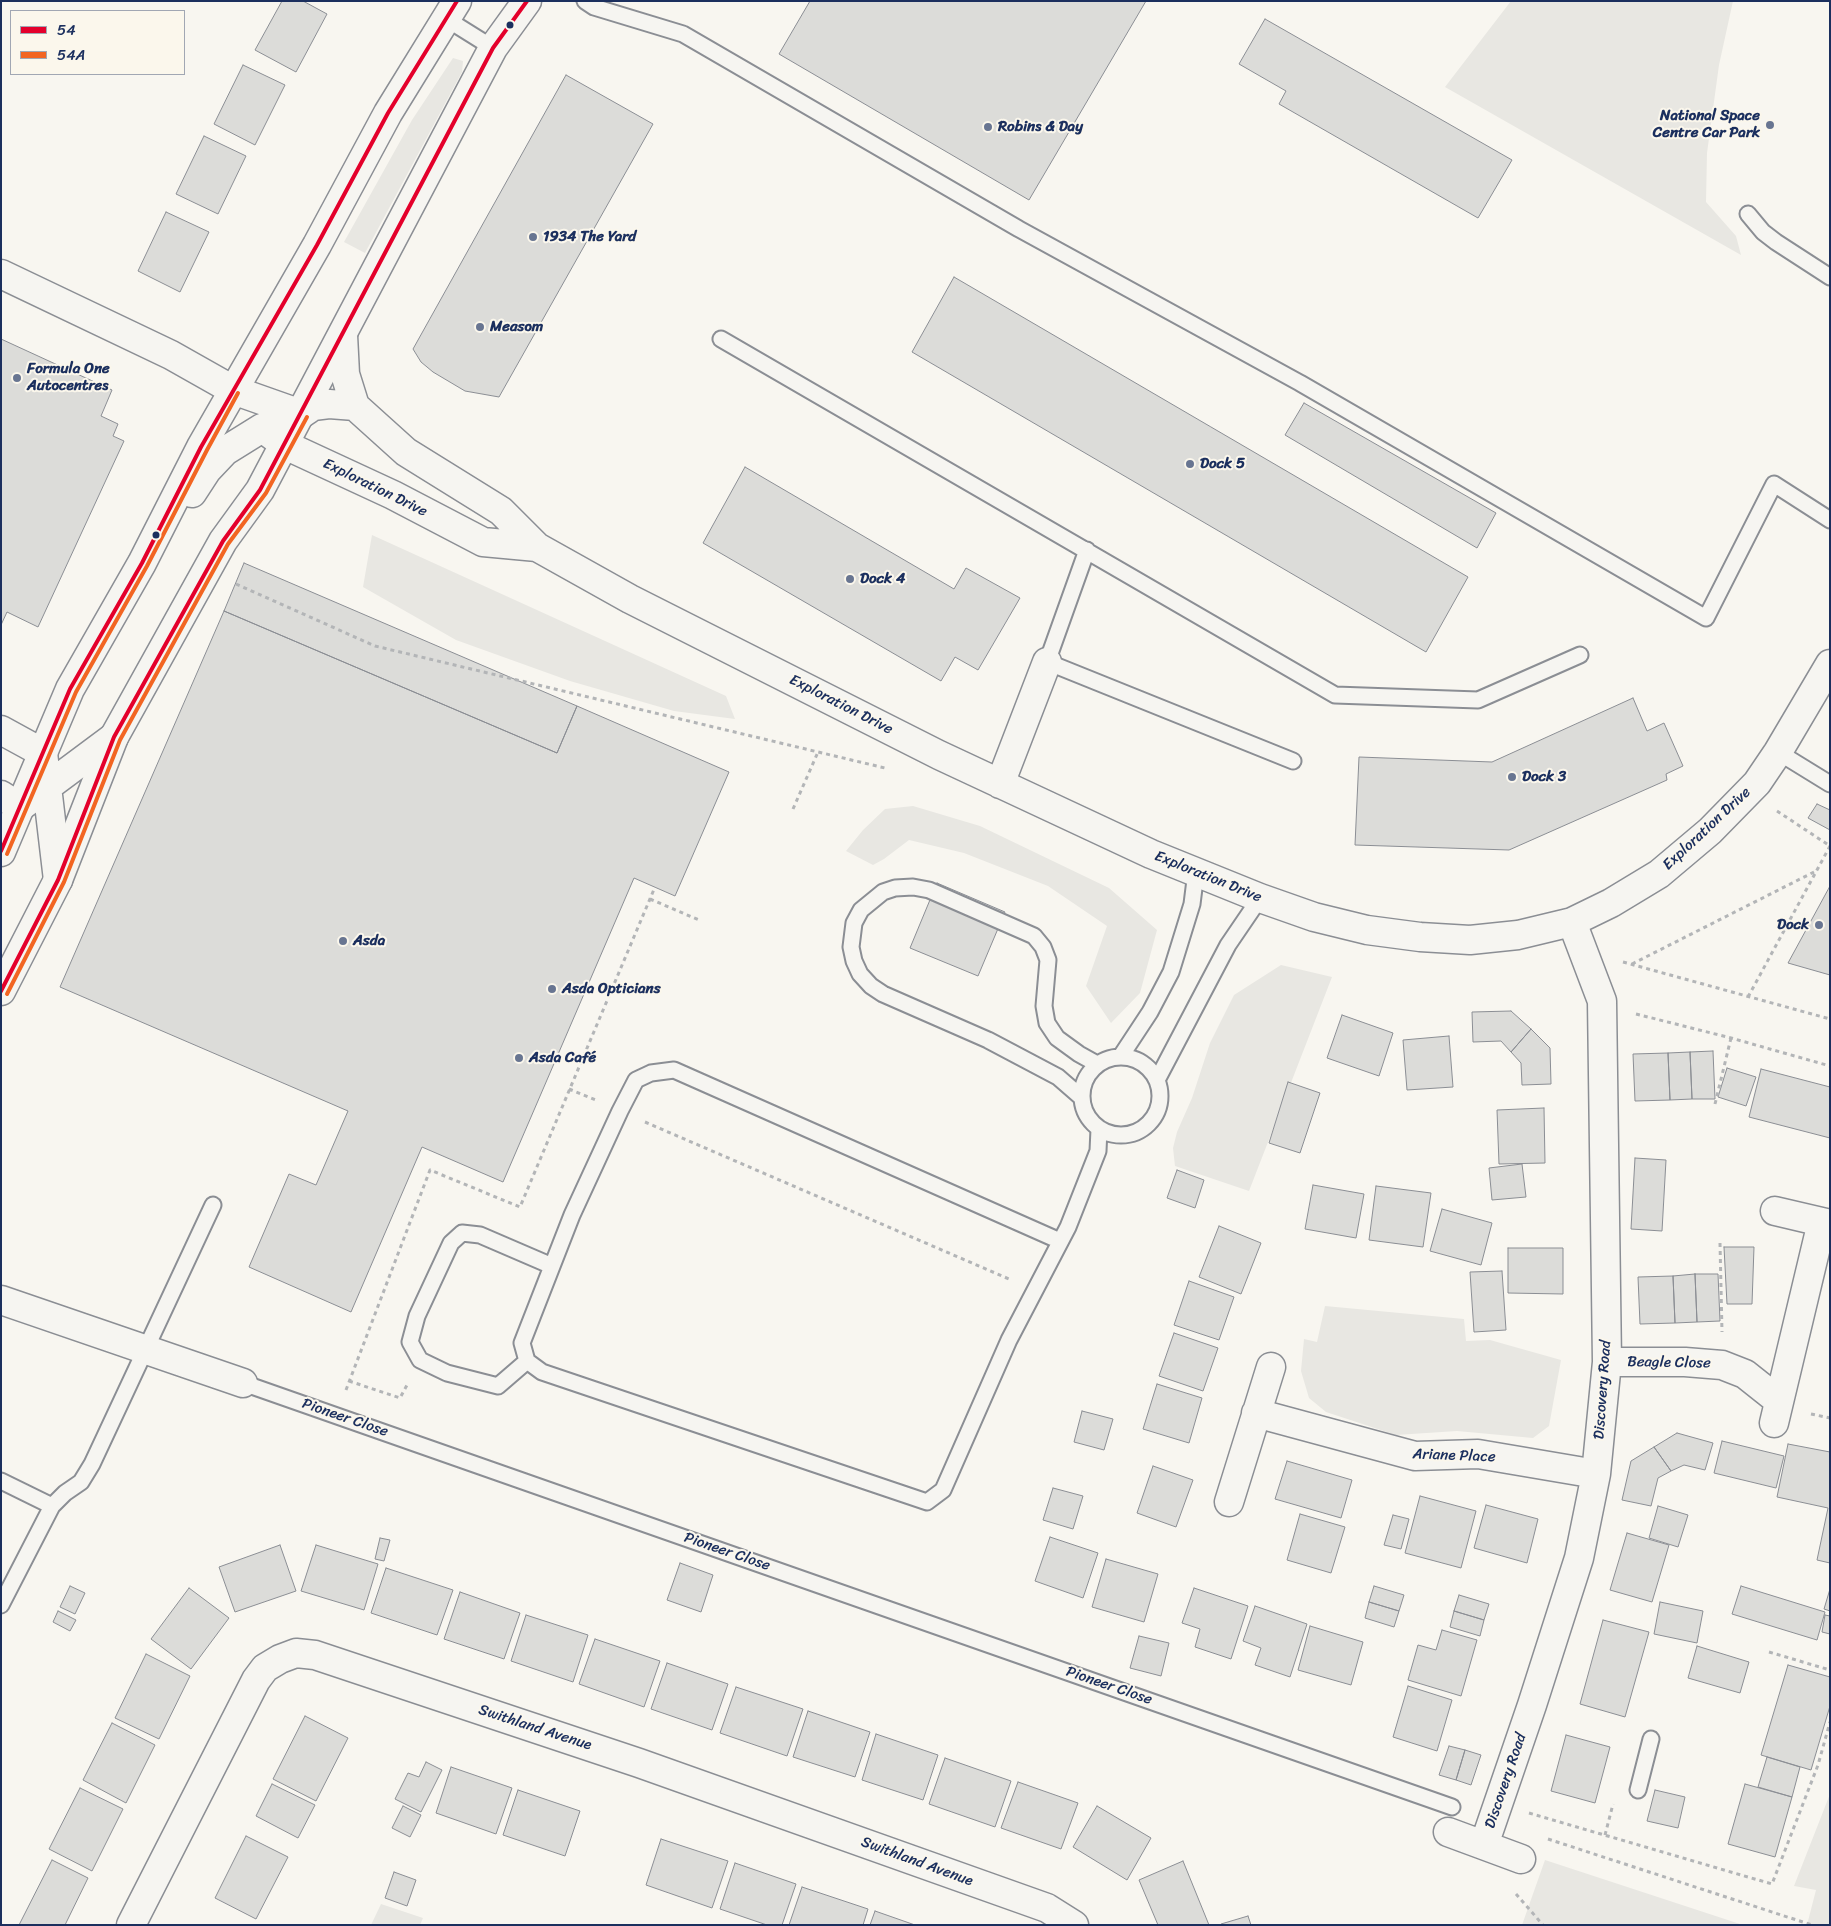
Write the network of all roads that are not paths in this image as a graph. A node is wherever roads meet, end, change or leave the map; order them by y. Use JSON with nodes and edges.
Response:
{"nodes":[{"id":1,"x":526,"y":1,"type":"edge"},
{"id":2,"x":585,"y":1,"type":"edge"},
{"id":3,"x":451,"y":10,"type":"edge"},
{"id":4,"x":493,"y":48,"type":"junction"},
{"id":5,"x":1748,"y":214,"type":"dead end"},
{"id":6,"x":1,"y":274,"type":"edge"},
{"id":7,"x":1830,"y":278,"type":"edge"},
{"id":8,"x":343,"y":335,"type":"junction"},
{"id":9,"x":721,"y":339,"type":"dead end"},
{"id":10,"x":233,"y":390,"type":"junction"},
{"id":11,"x":355,"y":406,"type":"junction"},
{"id":12,"x":301,"y":414,"type":"junction"},
{"id":13,"x":262,"y":428,"type":"junction"},
{"id":14,"x":284,"y":445,"type":"junction"},
{"id":15,"x":1830,"y":520,"type":"edge"},
{"id":16,"x":537,"y":547,"type":"junction"},
{"id":17,"x":1088,"y":550,"type":"junction"},
{"id":18,"x":142,"y":562,"type":"junction"},
{"id":19,"x":1580,"y":655,"type":"dead end"},
{"id":20,"x":1047,"y":662,"type":"junction"},
{"id":21,"x":1830,"y":664,"type":"edge"},
{"id":22,"x":1,"y":730,"type":"edge"},
{"id":23,"x":114,"y":737,"type":"junction"},
{"id":24,"x":1778,"y":752,"type":"junction"},
{"id":25,"x":43,"y":753,"type":"junction"},
{"id":26,"x":1293,"y":761,"type":"dead end"},
{"id":27,"x":1000,"y":784,"type":"junction"},
{"id":28,"x":1830,"y":784,"type":"edge"},
{"id":29,"x":47,"y":786,"type":"junction"},
{"id":30,"x":11,"y":801,"type":"edge"},
{"id":31,"x":1,"y":852,"type":"edge"},
{"id":32,"x":1196,"y":872,"type":"junction"},
{"id":33,"x":58,"y":880,"type":"junction"},
{"id":34,"x":1260,"y":898,"type":"junction"},
{"id":35,"x":1572,"y":922,"type":"junction"},
{"id":36,"x":1,"y":991,"type":"edge"},
{"id":37,"x":1121,"y":1056,"type":"junction"},
{"id":38,"x":1097,"y":1064,"type":"junction"},
{"id":39,"x":1157,"y":1080,"type":"junction"},
{"id":40,"x":1081,"y":1097,"type":"junction"},
{"id":41,"x":1099,"y":1129,"type":"junction"},
{"id":42,"x":213,"y":1205,"type":"dead end"},
{"id":43,"x":1775,"y":1211,"type":"dead end"},
{"id":44,"x":1826,"y":1223,"type":"edge"},
{"id":45,"x":1060,"y":1241,"type":"junction"},
{"id":46,"x":552,"y":1266,"type":"junction"},
{"id":47,"x":1,"y":1300,"type":"edge"},
{"id":48,"x":147,"y":1349,"type":"junction"},
{"id":49,"x":526,"y":1361,"type":"junction"},
{"id":50,"x":1606,"y":1362,"type":"junction"},
{"id":51,"x":1271,"y":1367,"type":"dead end"},
{"id":52,"x":244,"y":1383,"type":"joint"},
{"id":53,"x":1256,"y":1413,"type":"junction"},
{"id":54,"x":1596,"y":1474,"type":"junction"},
{"id":55,"x":1,"y":1481,"type":"edge"},
{"id":56,"x":1229,"y":1502,"type":"dead end"},
{"id":57,"x":52,"y":1506,"type":"junction"},
{"id":58,"x":1,"y":1605,"type":"edge"},
{"id":59,"x":1651,"y":1738,"type":"dead end"},
{"id":60,"x":1638,"y":1790,"type":"dead end"},
{"id":61,"x":1450,"y":1819,"type":"joint"},
{"id":62,"x":1491,"y":1823,"type":"junction"},
{"id":63,"x":1521,"y":1859,"type":"dead end"},
{"id":64,"x":131,"y":1925,"type":"edge"},
{"id":65,"x":1074,"y":1925,"type":"edge"}],
"edges":[{"from":1,"to":4,"type":"street"},
{"from":2,"to":15,"type":"lane"},
{"from":3,"to":4,"type":"lane"},
{"from":3,"to":10,"type":"street"},
{"from":4,"to":8,"type":"street"},
{"from":5,"to":7,"type":"lane"},
{"from":6,"to":10,"type":"street"},
{"from":8,"to":11,"type":"street"},
{"from":8,"to":12,"type":"street"},
{"from":9,"to":17,"type":"lane"},
{"from":10,"to":12,"type":"street"},
{"from":10,"to":13,"type":"street","name":"Exploration Drive"},
{"from":10,"to":18,"type":"street"},
{"from":11,"to":12,"type":"street"},
{"from":11,"to":16,"type":"street","name":"Exploration Drive"},
{"from":12,"to":13,"type":"street"},
{"from":12,"to":14,"type":"street"},
{"from":13,"to":14,"type":"street","name":"Exploration Drive"},
{"from":13,"to":18,"type":"street"},
{"from":14,"to":16,"type":"street","name":"Exploration Drive"},
{"from":14,"to":23,"type":"street"},
{"from":16,"to":27,"type":"street","name":"Exploration Drive"},
{"from":17,"to":19,"type":"lane"},
{"from":17,"to":20,"type":"lane"},
{"from":18,"to":25,"type":"street"},
{"from":20,"to":26,"type":"lane"},
{"from":20,"to":27,"type":"street"},
{"from":21,"to":24,"type":"street","name":"Exploration Drive"},
{"from":22,"to":25,"type":"street"},
{"from":23,"to":29,"type":"street"},
{"from":23,"to":33,"type":"street"},
{"from":24,"to":28,"type":"lane"},
{"from":24,"to":35,"type":"street","name":"Exploration Drive"},
{"from":25,"to":29,"type":"street"},
{"from":25,"to":30,"type":"street"},
{"from":27,"to":32,"type":"street","name":"Exploration Drive"},
{"from":29,"to":30,"type":"street"},
{"from":29,"to":33,"type":"street"},
{"from":30,"to":31,"type":"street"},
{"from":32,"to":34,"type":"street","name":"Exploration Drive"},
{"from":32,"to":37,"type":"lane"},
{"from":33,"to":36,"type":"street"},
{"from":34,"to":35,"type":"street","name":"Exploration Drive"},
{"from":34,"to":39,"type":"lane"},
{"from":35,"to":50,"type":"street","name":"Discovery Road"},
{"from":37,"to":38,"type":"lane"},
{"from":37,"to":39,"type":"lane"},
{"from":38,"to":40,"type":"lane"},
{"from":38,"to":40,"type":"lane"},
{"from":39,"to":41,"type":"lane"},
{"from":40,"to":41,"type":"lane"},
{"from":41,"to":45,"type":"lane"},
{"from":42,"to":48,"type":"lane"},
{"from":43,"to":44,"type":"street","name":"Beagle Close"},
{"from":44,"to":50,"type":"street","name":"Beagle Close"},
{"from":45,"to":46,"type":"lane"},
{"from":45,"to":49,"type":"lane"},
{"from":46,"to":49,"type":"lane"},
{"from":46,"to":49,"type":"lane"},
{"from":47,"to":48,"type":"street","name":"Pioneer Close"},
{"from":48,"to":52,"type":"street","name":"Pioneer Close"},
{"from":48,"to":57,"type":"lane"},
{"from":50,"to":54,"type":"street","name":"Discovery Road"},
{"from":51,"to":53,"type":"street"},
{"from":52,"to":61,"type":"lane","name":"Pioneer Close"},
{"from":53,"to":54,"type":"street","name":"Ariane Place"},
{"from":53,"to":56,"type":"street"},
{"from":54,"to":62,"type":"street","name":"Discovery Road"},
{"from":55,"to":57,"type":"lane"},
{"from":57,"to":58,"type":"lane"},
{"from":59,"to":60,"type":"lane"},
{"from":61,"to":62,"type":"street","name":"Discovery Road"},
{"from":62,"to":63,"type":"street","name":"Discovery Road"},
{"from":64,"to":65,"type":"street","name":"Swithland Avenue"}]}
